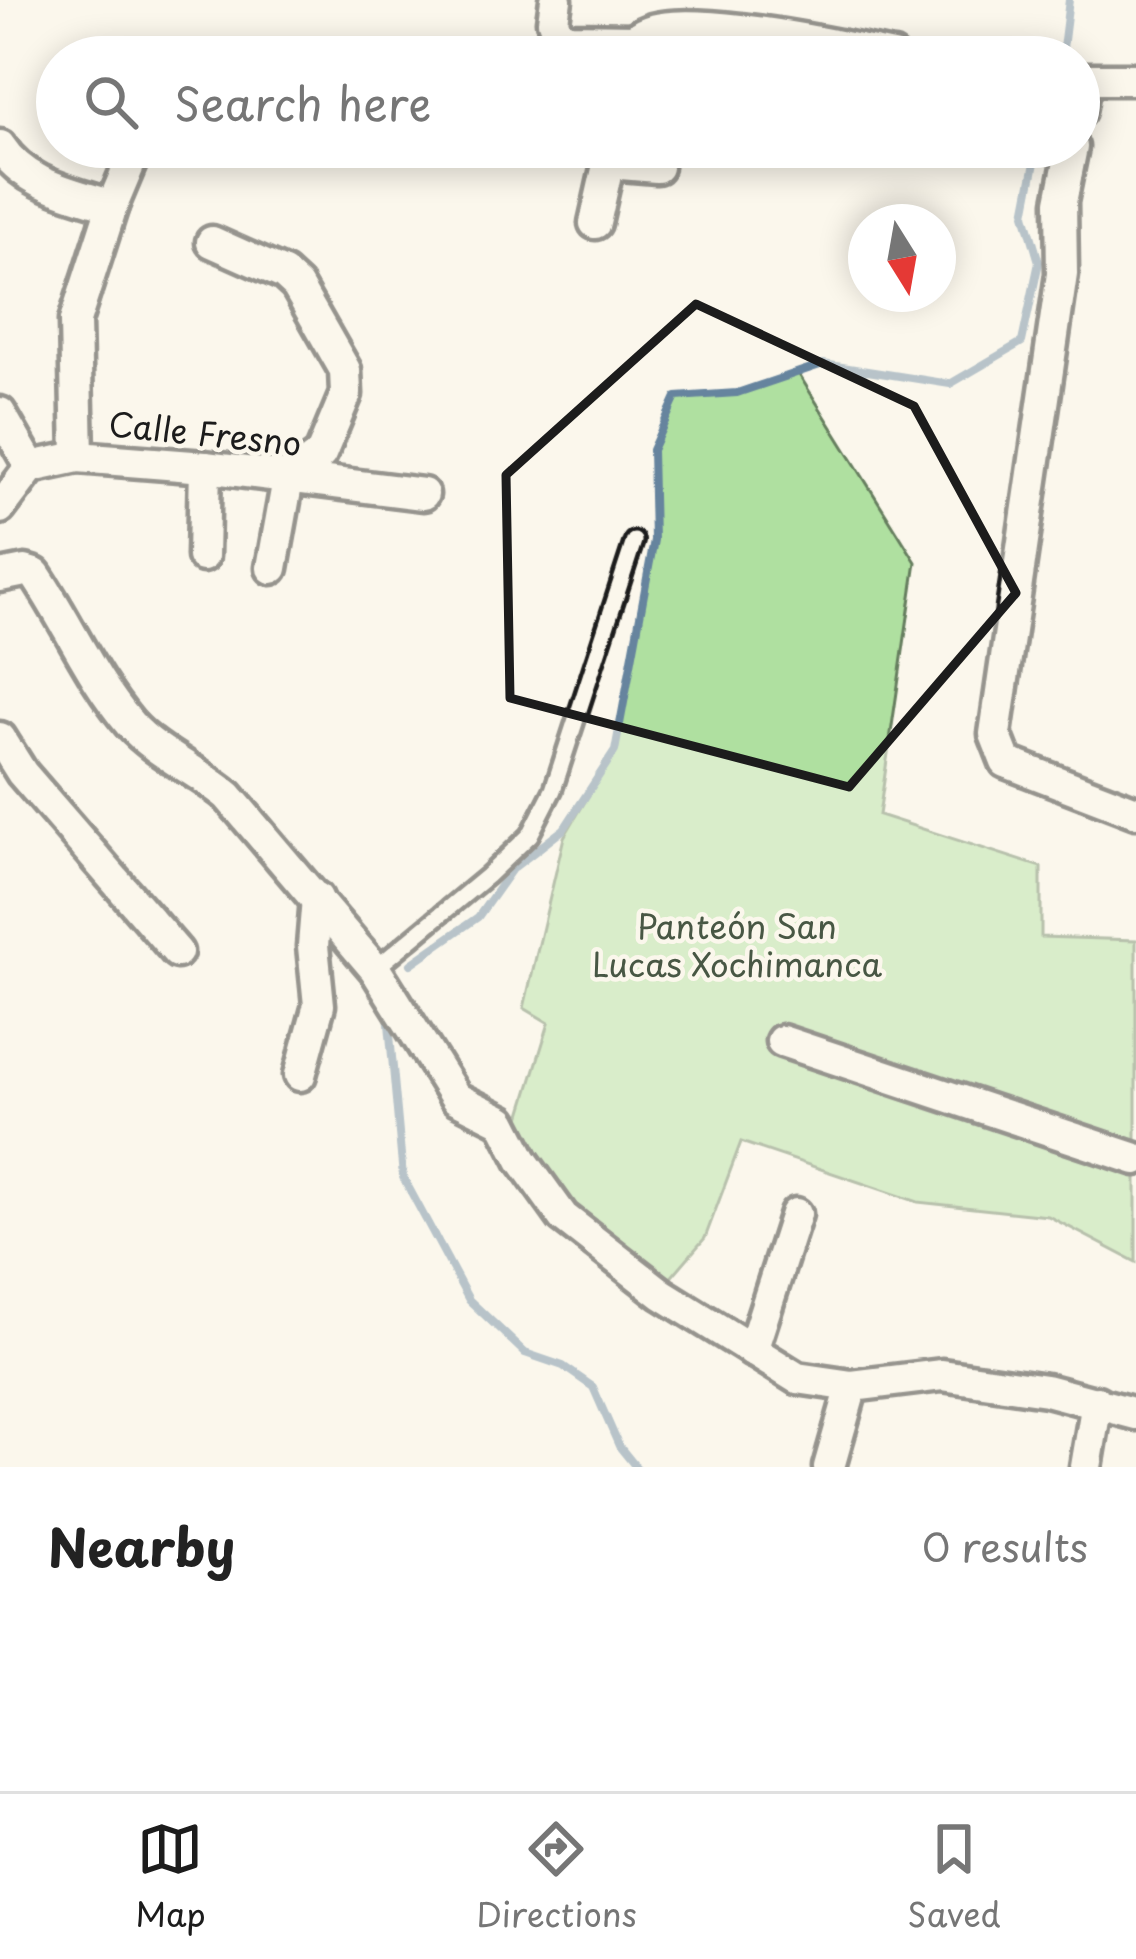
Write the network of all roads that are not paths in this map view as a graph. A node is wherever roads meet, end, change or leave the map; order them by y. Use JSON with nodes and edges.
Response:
{"nodes":[{"id":1,"x":556,"y":0,"type":"edge"},
{"id":2,"x":719,"y":15,"type":"edge"},
{"id":3,"x":563,"y":36,"type":"edge"},
{"id":4,"x":656,"y":36,"type":"edge"},
{"id":5,"x":783,"y":36,"type":"edge"},
{"id":6,"x":1100,"y":79,"type":"edge"},
{"id":7,"x":1136,"y":79,"type":"edge"},
{"id":8,"x":0,"y":146,"type":"edge"},
{"id":9,"x":128,"y":168,"type":"edge"},
{"id":10,"x":607,"y":168,"type":"edge"},
{"id":11,"x":1068,"y":168,"type":"edge"},
{"id":12,"x":112,"y":206,"type":"junction"},
{"id":13,"x":595,"y":223,"type":"dead end"},
{"id":14,"x":212,"y":242,"type":"dead end"},
{"id":15,"x":8,"y":425,"type":"edge"},
{"id":16,"x":78,"y":458,"type":"junction"},
{"id":17,"x":31,"y":467,"type":"junction"},
{"id":18,"x":205,"y":467,"type":"junction"},
{"id":19,"x":0,"y":475,"type":"edge"},
{"id":20,"x":288,"y":479,"type":"junction"},
{"id":21,"x":423,"y":494,"type":"dead end"},
{"id":22,"x":0,"y":508,"type":"edge"},
{"id":23,"x":634,"y":542,"type":"dead end"},
{"id":24,"x":203,"y":556,"type":"dead end"},
{"id":25,"x":272,"y":568,"type":"dead end"},
{"id":26,"x":0,"y":576,"type":"edge"},
{"id":27,"x":0,"y":738,"type":"edge"},
{"id":28,"x":1136,"y":812,"type":"edge"},
{"id":29,"x":317,"y":898,"type":"junction"},
{"id":30,"x":177,"y":952,"type":"dead end"},
{"id":31,"x":375,"y":969,"type":"junction"},
{"id":32,"x":782,"y":1041,"type":"dead end"},
{"id":33,"x":300,"y":1075,"type":"dead end"},
{"id":34,"x":1136,"y":1159,"type":"edge"},
{"id":35,"x":796,"y":1214,"type":"dead end"},
{"id":36,"x":752,"y":1351,"type":"junction"},
{"id":37,"x":852,"y":1386,"type":"junction"},
{"id":38,"x":1096,"y":1402,"type":"junction"},
{"id":39,"x":1136,"y":1414,"type":"edge"},
{"id":40,"x":829,"y":1467,"type":"edge"},
{"id":41,"x":1086,"y":1467,"type":"edge"}],
"edges":[{"from":1,"to":3,"type":"street"},
{"from":2,"to":4,"type":"street"},
{"from":2,"to":5,"type":"street"},
{"from":6,"to":7,"type":"street"},
{"from":8,"to":12,"type":"street"},
{"from":9,"to":12,"type":"street"},
{"from":10,"to":13,"type":"street"},
{"from":11,"to":28,"type":"street"},
{"from":12,"to":16,"type":"street"},
{"from":14,"to":20,"type":"street"},
{"from":15,"to":17,"type":"street"},
{"from":15,"to":19,"type":"street"},
{"from":16,"to":17,"type":"street","name":"Calle Fresno"},
{"from":16,"to":18,"type":"street","name":"Calle Fresno"},
{"from":17,"to":22,"type":"street"},
{"from":18,"to":20,"type":"street","name":"Calle Fresno"},
{"from":18,"to":24,"type":"street"},
{"from":20,"to":21,"type":"street","name":"Calle Fresno"},
{"from":20,"to":25,"type":"street"},
{"from":23,"to":31,"type":"lane"},
{"from":26,"to":29,"type":"street"},
{"from":27,"to":30,"type":"street"},
{"from":29,"to":31,"type":"street"},
{"from":29,"to":33,"type":"street"},
{"from":31,"to":36,"type":"street"},
{"from":32,"to":34,"type":"street"},
{"from":35,"to":36,"type":"street"},
{"from":36,"to":37,"type":"street"},
{"from":37,"to":38,"type":"street"},
{"from":37,"to":40,"type":"street"},
{"from":38,"to":39,"type":"street"},
{"from":38,"to":41,"type":"street"}]}
